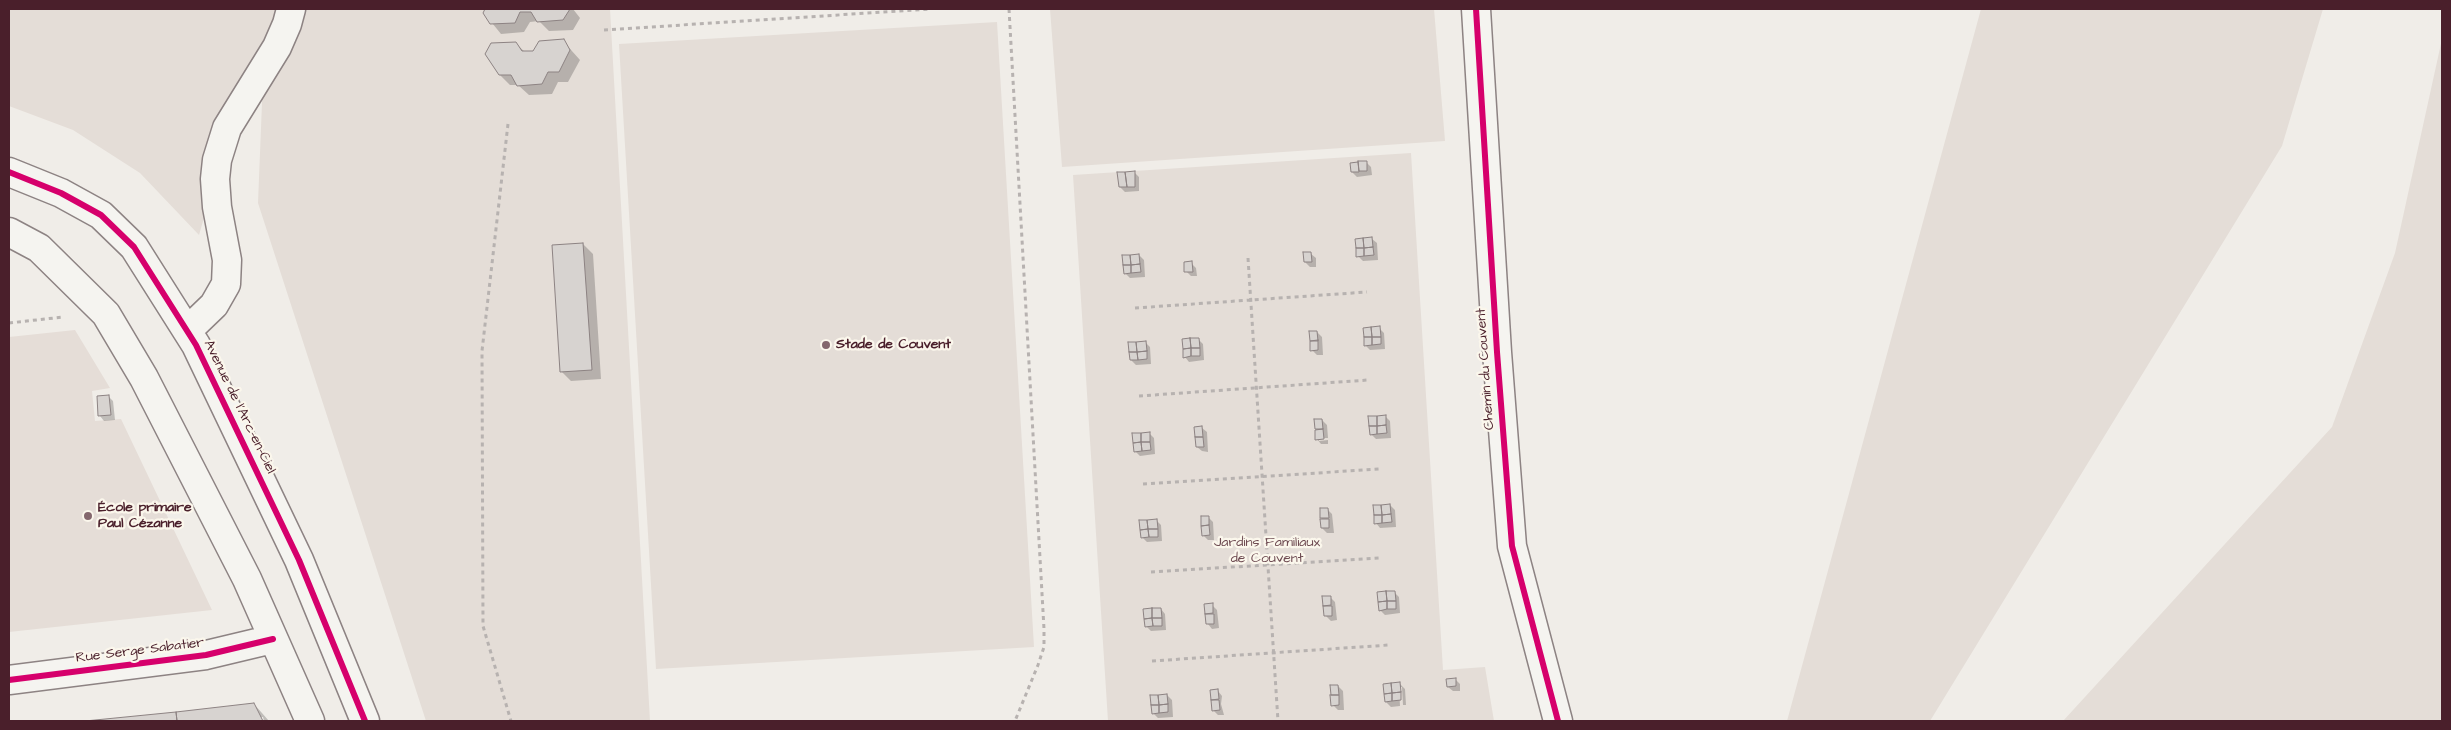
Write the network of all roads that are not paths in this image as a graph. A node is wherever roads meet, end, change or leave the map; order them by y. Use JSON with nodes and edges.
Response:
{"nodes":[{"id":1,"x":291,"y":9,"type":"edge"},
{"id":2,"x":1476,"y":9,"type":"edge"},
{"id":3,"x":9,"y":172,"type":"edge"},
{"id":4,"x":9,"y":232,"type":"edge"},
{"id":5,"x":188,"y":330,"type":"junction"},
{"id":6,"x":273,"y":639,"type":"junction"},
{"id":7,"x":9,"y":680,"type":"edge"},
{"id":8,"x":310,"y":721,"type":"edge"},
{"id":9,"x":365,"y":721,"type":"edge"},
{"id":10,"x":1558,"y":721,"type":"edge"}],
"edges":[{"from":1,"to":5,"type":"street"},
{"from":2,"to":10,"type":"street","name":"Chemin du Couvent"},
{"from":3,"to":5,"type":"street","name":"Avenue de l'Arc-en-Ciel"},
{"from":4,"to":6,"type":"street"},
{"from":5,"to":9,"type":"street","name":"Avenue de l'Arc-en-Ciel"},
{"from":6,"to":7,"type":"street","name":"Rue Serge Sabatier"},
{"from":6,"to":8,"type":"street"}]}
